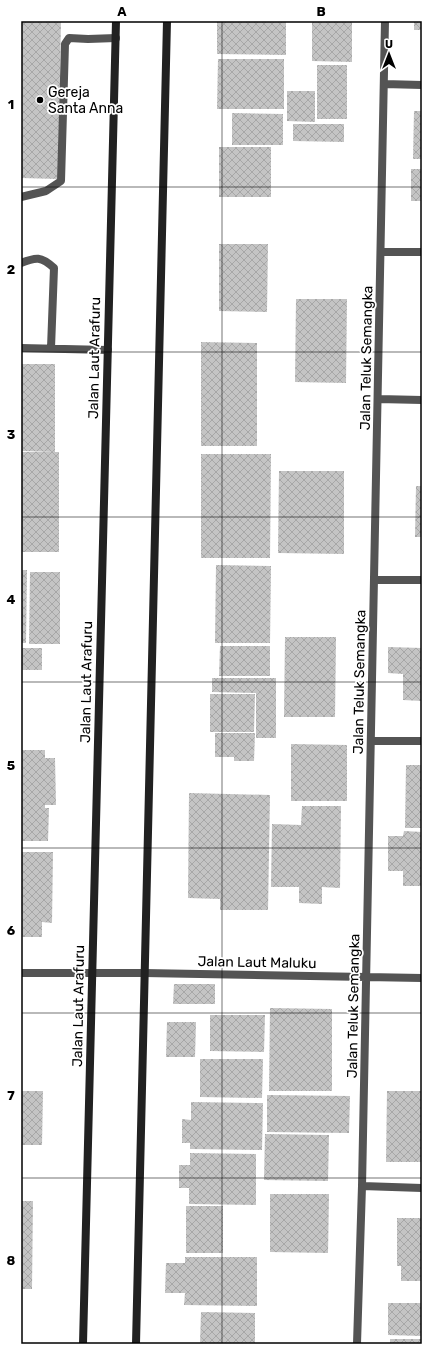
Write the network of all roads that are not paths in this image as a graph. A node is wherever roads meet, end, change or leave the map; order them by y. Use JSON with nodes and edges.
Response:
{"nodes":[{"id":1,"x":116,"y":21,"type":"edge"},
{"id":2,"x":167,"y":21,"type":"edge"},
{"id":3,"x":385,"y":21,"type":"edge"},
{"id":4,"x":116,"y":38,"type":"junction"},
{"id":5,"x":384,"y":84,"type":"junction"},
{"id":6,"x":422,"y":85,"type":"edge"},
{"id":7,"x":21,"y":197,"type":"edge"},
{"id":8,"x":381,"y":252,"type":"junction"},
{"id":9,"x":422,"y":252,"type":"edge"},
{"id":10,"x":21,"y":263,"type":"edge"},
{"id":11,"x":21,"y":348,"type":"edge"},
{"id":12,"x":51,"y":348,"type":"junction"},
{"id":13,"x":108,"y":350,"type":"junction"},
{"id":14,"x":378,"y":399,"type":"junction"},
{"id":15,"x":422,"y":400,"type":"edge"},
{"id":16,"x":374,"y":580,"type":"junction"},
{"id":17,"x":422,"y":580,"type":"edge"},
{"id":18,"x":371,"y":741,"type":"junction"},
{"id":19,"x":422,"y":741,"type":"edge"},
{"id":20,"x":21,"y":973,"type":"edge"},
{"id":21,"x":92,"y":973,"type":"junction"},
{"id":22,"x":144,"y":973,"type":"junction"},
{"id":23,"x":366,"y":977,"type":"junction"},
{"id":24,"x":422,"y":978,"type":"edge"},
{"id":25,"x":362,"y":1186,"type":"junction"},
{"id":26,"x":422,"y":1188,"type":"edge"},
{"id":27,"x":83,"y":1344,"type":"edge"},
{"id":28,"x":136,"y":1344,"type":"edge"},
{"id":29,"x":357,"y":1344,"type":"edge"}],
"edges":[{"from":1,"to":4,"type":"street","name":"Jalan Laut Arafuru"},
{"from":2,"to":22,"type":"street"},
{"from":3,"to":5,"type":"street","name":"Jalan Teluk Semangka"},
{"from":4,"to":7,"type":"street"},
{"from":4,"to":13,"type":"street","name":"Jalan Laut Arafuru"},
{"from":5,"to":6,"type":"street"},
{"from":5,"to":8,"type":"street","name":"Jalan Teluk Semangka"},
{"from":8,"to":9,"type":"street"},
{"from":8,"to":14,"type":"street","name":"Jalan Teluk Semangka"},
{"from":10,"to":12,"type":"street"},
{"from":11,"to":12,"type":"street"},
{"from":12,"to":13,"type":"street"},
{"from":13,"to":21,"type":"street","name":"Jalan Laut Arafuru"},
{"from":14,"to":15,"type":"street"},
{"from":14,"to":16,"type":"street","name":"Jalan Teluk Semangka"},
{"from":16,"to":17,"type":"street"},
{"from":16,"to":18,"type":"street","name":"Jalan Teluk Semangka"},
{"from":18,"to":19,"type":"street"},
{"from":18,"to":23,"type":"street","name":"Jalan Teluk Semangka"},
{"from":20,"to":21,"type":"street","name":"Jalan Laut Maluku"},
{"from":21,"to":22,"type":"street","name":"Jalan Laut Maluku"},
{"from":21,"to":27,"type":"street","name":"Jalan Laut Arafuru"},
{"from":22,"to":23,"type":"street","name":"Jalan Laut Maluku"},
{"from":22,"to":28,"type":"street"},
{"from":23,"to":24,"type":"street","name":"Jalan Laut Maluku"},
{"from":23,"to":25,"type":"street","name":"Jalan Teluk Semangka"},
{"from":25,"to":26,"type":"street"},
{"from":25,"to":29,"type":"street","name":"Jalan Teluk Semangka"}]}
